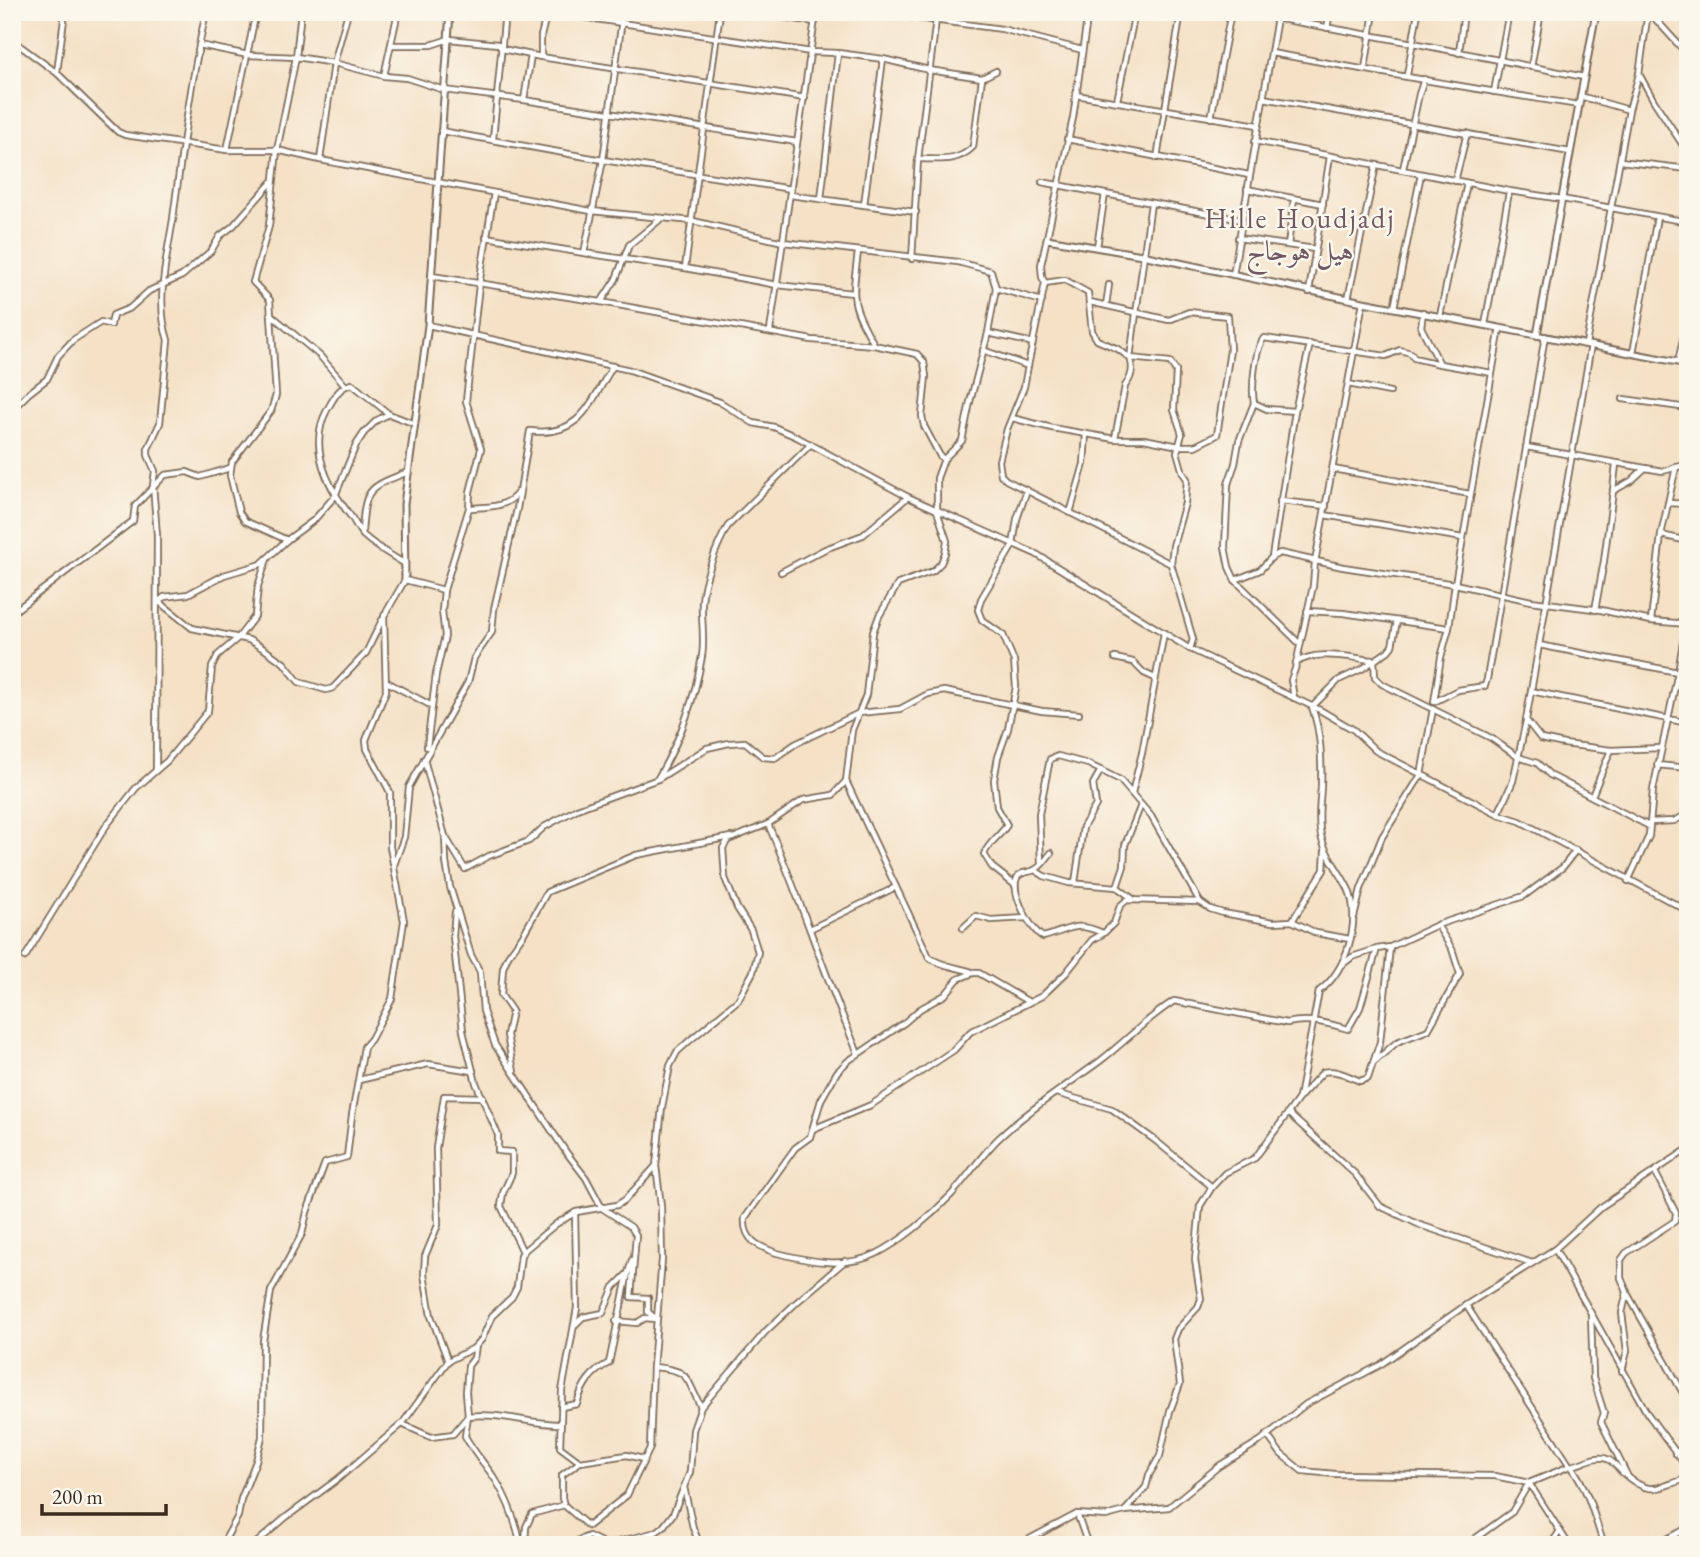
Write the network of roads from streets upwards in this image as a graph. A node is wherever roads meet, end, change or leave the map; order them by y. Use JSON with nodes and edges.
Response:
{"nodes":[{"id":1,"x":65,"y":12,"type":"edge"},
{"id":2,"x":206,"y":12,"type":"edge"},
{"id":3,"x":256,"y":12,"type":"edge"},
{"id":4,"x":301,"y":12,"type":"edge"},
{"id":5,"x":348,"y":12,"type":"edge"},
{"id":6,"x":398,"y":12,"type":"edge"},
{"id":7,"x":450,"y":12,"type":"edge"},
{"id":8,"x":505,"y":12,"type":"edge"},
{"id":9,"x":548,"y":12,"type":"edge"},
{"id":10,"x":623,"y":12,"type":"edge"},
{"id":11,"x":720,"y":12,"type":"edge"},
{"id":12,"x":749,"y":12,"type":"edge"},
{"id":13,"x":816,"y":12,"type":"edge"},
{"id":14,"x":871,"y":12,"type":"edge"},
{"id":15,"x":937,"y":12,"type":"edge"},
{"id":16,"x":1088,"y":12,"type":"edge"},
{"id":17,"x":1135,"y":12,"type":"edge"},
{"id":18,"x":1181,"y":12,"type":"edge"},
{"id":19,"x":1231,"y":12,"type":"edge"},
{"id":20,"x":1242,"y":12,"type":"edge"},
{"id":21,"x":1330,"y":12,"type":"edge"},
{"id":22,"x":1374,"y":12,"type":"edge"},
{"id":23,"x":1418,"y":12,"type":"edge"},
{"id":24,"x":1464,"y":12,"type":"edge"},
{"id":25,"x":1509,"y":12,"type":"edge"},
{"id":26,"x":1541,"y":12,"type":"edge"},
{"id":27,"x":1596,"y":12,"type":"edge"},
{"id":28,"x":1649,"y":12,"type":"edge"},
{"id":29,"x":765,"y":13,"type":"edge"},
{"id":30,"x":1278,"y":15,"type":"edge"},
{"id":31,"x":936,"y":20,"type":"junction"},
{"id":32,"x":622,"y":22,"type":"junction"},
{"id":33,"x":815,"y":22,"type":"junction"},
{"id":34,"x":1327,"y":28,"type":"junction"},
{"id":35,"x":717,"y":36,"type":"junction"},
{"id":36,"x":1369,"y":36,"type":"junction"},
{"id":37,"x":449,"y":39,"type":"junction"},
{"id":38,"x":12,"y":40,"type":"edge"},
{"id":39,"x":1413,"y":43,"type":"junction"},
{"id":40,"x":199,"y":45,"type":"junction"},
{"id":41,"x":392,"y":45,"type":"junction"},
{"id":42,"x":502,"y":49,"type":"junction"},
{"id":43,"x":1082,"y":50,"type":"junction"},
{"id":44,"x":811,"y":52,"type":"junction"},
{"id":45,"x":1271,"y":52,"type":"junction"},
{"id":46,"x":838,"y":53,"type":"junction"},
{"id":47,"x":1459,"y":53,"type":"junction"},
{"id":48,"x":248,"y":55,"type":"junction"},
{"id":49,"x":531,"y":55,"type":"junction"},
{"id":50,"x":1688,"y":55,"type":"edge"},
{"id":51,"x":296,"y":57,"type":"junction"},
{"id":52,"x":541,"y":57,"type":"junction"},
{"id":53,"x":883,"y":59,"type":"junction"},
{"id":54,"x":1499,"y":61,"type":"junction"},
{"id":55,"x":334,"y":64,"type":"junction"},
{"id":56,"x":1531,"y":68,"type":"junction"},
{"id":57,"x":616,"y":69,"type":"junction"},
{"id":58,"x":1365,"y":69,"type":"junction"},
{"id":59,"x":929,"y":70,"type":"junction"},
{"id":60,"x":996,"y":71,"type":"dead end"},
{"id":61,"x":57,"y":72,"type":"junction"},
{"id":62,"x":1639,"y":74,"type":"junction"},
{"id":63,"x":1407,"y":75,"type":"junction"},
{"id":64,"x":384,"y":76,"type":"junction"},
{"id":65,"x":1584,"y":77,"type":"junction"},
{"id":66,"x":982,"y":78,"type":"junction"},
{"id":67,"x":1424,"y":79,"type":"junction"},
{"id":68,"x":711,"y":82,"type":"junction"},
{"id":69,"x":444,"y":90,"type":"junction"},
{"id":70,"x":1493,"y":93,"type":"junction"},
{"id":71,"x":1076,"y":95,"type":"junction"},
{"id":72,"x":498,"y":96,"type":"junction"},
{"id":73,"x":1580,"y":96,"type":"junction"},
{"id":74,"x":805,"y":98,"type":"junction"},
{"id":75,"x":1263,"y":98,"type":"junction"},
{"id":76,"x":524,"y":100,"type":"junction"},
{"id":77,"x":1117,"y":101,"type":"junction"},
{"id":78,"x":1579,"y":105,"type":"junction"},
{"id":79,"x":1164,"y":110,"type":"junction"},
{"id":80,"x":1629,"y":110,"type":"junction"},
{"id":81,"x":609,"y":114,"type":"junction"},
{"id":82,"x":1211,"y":118,"type":"junction"},
{"id":83,"x":1413,"y":124,"type":"junction"},
{"id":84,"x":1258,"y":125,"type":"junction"},
{"id":85,"x":705,"y":129,"type":"junction"},
{"id":86,"x":441,"y":131,"type":"junction"},
{"id":87,"x":1466,"y":133,"type":"junction"},
{"id":88,"x":493,"y":139,"type":"junction"},
{"id":89,"x":1067,"y":139,"type":"junction"},
{"id":90,"x":1255,"y":141,"type":"junction"},
{"id":91,"x":797,"y":142,"type":"junction"},
{"id":92,"x":182,"y":145,"type":"junction"},
{"id":93,"x":227,"y":150,"type":"junction"},
{"id":94,"x":277,"y":150,"type":"junction"},
{"id":95,"x":1570,"y":152,"type":"junction"},
{"id":96,"x":1688,"y":153,"type":"edge"},
{"id":97,"x":1330,"y":156,"type":"junction"},
{"id":98,"x":1157,"y":158,"type":"junction"},
{"id":99,"x":918,"y":159,"type":"junction"},
{"id":100,"x":320,"y":160,"type":"junction"},
{"id":101,"x":603,"y":160,"type":"junction"},
{"id":102,"x":1620,"y":161,"type":"junction"},
{"id":103,"x":1376,"y":165,"type":"junction"},
{"id":104,"x":1688,"y":169,"type":"edge"},
{"id":105,"x":1403,"y":170,"type":"junction"},
{"id":106,"x":1421,"y":174,"type":"junction"},
{"id":107,"x":698,"y":175,"type":"junction"},
{"id":108,"x":1249,"y":175,"type":"junction"},
{"id":109,"x":272,"y":181,"type":"junction"},
{"id":110,"x":1455,"y":181,"type":"junction"},
{"id":111,"x":438,"y":182,"type":"junction"},
{"id":112,"x":1042,"y":182,"type":"dead end"},
{"id":113,"x":1467,"y":183,"type":"junction"},
{"id":114,"x":1058,"y":185,"type":"junction"},
{"id":115,"x":1247,"y":189,"type":"junction"},
{"id":116,"x":1509,"y":191,"type":"junction"},
{"id":117,"x":791,"y":192,"type":"junction"},
{"id":118,"x":494,"y":193,"type":"junction"},
{"id":119,"x":1105,"y":194,"type":"junction"},
{"id":120,"x":821,"y":199,"type":"junction"},
{"id":121,"x":1294,"y":199,"type":"junction"},
{"id":122,"x":1562,"y":199,"type":"junction"},
{"id":123,"x":1151,"y":202,"type":"junction"},
{"id":124,"x":1323,"y":204,"type":"junction"},
{"id":125,"x":864,"y":205,"type":"junction"},
{"id":126,"x":1612,"y":208,"type":"junction"},
{"id":127,"x":591,"y":211,"type":"junction"},
{"id":128,"x":916,"y":212,"type":"junction"},
{"id":129,"x":1657,"y":216,"type":"junction"},
{"id":130,"x":663,"y":217,"type":"junction"},
{"id":131,"x":1242,"y":220,"type":"junction"},
{"id":132,"x":693,"y":221,"type":"junction"},
{"id":133,"x":1688,"y":222,"type":"edge"},
{"id":134,"x":486,"y":237,"type":"junction"},
{"id":135,"x":1238,"y":238,"type":"junction"},
{"id":136,"x":1047,"y":239,"type":"junction"},
{"id":137,"x":783,"y":242,"type":"junction"},
{"id":138,"x":1288,"y":245,"type":"junction"},
{"id":139,"x":1097,"y":247,"type":"junction"},
{"id":140,"x":1315,"y":249,"type":"junction"},
{"id":141,"x":858,"y":252,"type":"junction"},
{"id":142,"x":584,"y":253,"type":"junction"},
{"id":143,"x":1142,"y":255,"type":"junction"},
{"id":144,"x":912,"y":259,"type":"junction"},
{"id":145,"x":625,"y":260,"type":"junction"},
{"id":146,"x":685,"y":268,"type":"junction"},
{"id":147,"x":1233,"y":275,"type":"junction"},
{"id":148,"x":432,"y":276,"type":"junction"},
{"id":149,"x":1045,"y":283,"type":"junction"},
{"id":150,"x":163,"y":285,"type":"junction"},
{"id":151,"x":479,"y":285,"type":"junction"},
{"id":152,"x":777,"y":285,"type":"junction"},
{"id":153,"x":1109,"y":285,"type":"dead end"},
{"id":154,"x":996,"y":288,"type":"junction"},
{"id":155,"x":1309,"y":292,"type":"junction"},
{"id":156,"x":853,"y":293,"type":"junction"},
{"id":157,"x":1348,"y":299,"type":"junction"},
{"id":158,"x":1042,"y":301,"type":"junction"},
{"id":159,"x":601,"y":302,"type":"junction"},
{"id":160,"x":1090,"y":302,"type":"junction"},
{"id":161,"x":1363,"y":302,"type":"junction"},
{"id":162,"x":1106,"y":305,"type":"junction"},
{"id":163,"x":1394,"y":308,"type":"junction"},
{"id":164,"x":1137,"y":311,"type":"junction"},
{"id":165,"x":1423,"y":312,"type":"junction"},
{"id":166,"x":270,"y":314,"type":"junction"},
{"id":167,"x":1440,"y":316,"type":"junction"},
{"id":168,"x":1688,"y":317,"type":"edge"},
{"id":169,"x":428,"y":325,"type":"junction"},
{"id":170,"x":1485,"y":325,"type":"junction"},
{"id":171,"x":1500,"y":328,"type":"junction"},
{"id":172,"x":770,"y":331,"type":"junction"},
{"id":173,"x":988,"y":333,"type":"junction"},
{"id":174,"x":475,"y":335,"type":"junction"},
{"id":175,"x":1537,"y":335,"type":"junction"},
{"id":176,"x":1545,"y":336,"type":"junction"},
{"id":177,"x":1033,"y":343,"type":"junction"},
{"id":178,"x":1310,"y":344,"type":"junction"},
{"id":179,"x":874,"y":345,"type":"junction"},
{"id":180,"x":1588,"y":345,"type":"junction"},
{"id":181,"x":1355,"y":350,"type":"junction"},
{"id":182,"x":983,"y":351,"type":"junction"},
{"id":183,"x":1633,"y":353,"type":"junction"},
{"id":184,"x":1130,"y":358,"type":"junction"},
{"id":185,"x":1678,"y":362,"type":"junction"},
{"id":186,"x":1440,"y":364,"type":"junction"},
{"id":187,"x":1688,"y":364,"type":"edge"},
{"id":188,"x":614,"y":366,"type":"junction"},
{"id":189,"x":1028,"y":366,"type":"junction"},
{"id":190,"x":1492,"y":373,"type":"junction"},
{"id":191,"x":1348,"y":384,"type":"junction"},
{"id":192,"x":345,"y":385,"type":"junction"},
{"id":193,"x":1390,"y":392,"type":"dead end"},
{"id":194,"x":1622,"y":399,"type":"dead end"},
{"id":195,"x":1254,"y":403,"type":"junction"},
{"id":196,"x":1688,"y":408,"type":"edge"},
{"id":197,"x":12,"y":410,"type":"edge"},
{"id":198,"x":1295,"y":411,"type":"junction"},
{"id":199,"x":388,"y":414,"type":"junction"},
{"id":200,"x":1012,"y":418,"type":"junction"},
{"id":201,"x":415,"y":424,"type":"junction"},
{"id":202,"x":1086,"y":434,"type":"junction"},
{"id":203,"x":1115,"y":439,"type":"junction"},
{"id":204,"x":811,"y":444,"type":"junction"},
{"id":205,"x":1179,"y":446,"type":"junction"},
{"id":206,"x":1526,"y":447,"type":"junction"},
{"id":207,"x":1573,"y":454,"type":"junction"},
{"id":208,"x":944,"y":459,"type":"junction"},
{"id":209,"x":1616,"y":464,"type":"junction"},
{"id":210,"x":1688,"y":464,"type":"edge"},
{"id":211,"x":1676,"y":467,"type":"junction"},
{"id":212,"x":230,"y":468,"type":"junction"},
{"id":213,"x":1645,"y":468,"type":"junction"},
{"id":214,"x":1333,"y":469,"type":"junction"},
{"id":215,"x":523,"y":471,"type":"junction"},
{"id":216,"x":408,"y":472,"type":"junction"},
{"id":217,"x":153,"y":485,"type":"junction"},
{"id":218,"x":1027,"y":490,"type":"junction"},
{"id":219,"x":1613,"y":491,"type":"junction"},
{"id":220,"x":1470,"y":494,"type":"junction"},
{"id":221,"x":335,"y":496,"type":"junction"},
{"id":222,"x":908,"y":497,"type":"junction"},
{"id":223,"x":1280,"y":501,"type":"junction"},
{"id":224,"x":1668,"y":503,"type":"junction"},
{"id":225,"x":1688,"y":504,"type":"edge"},
{"id":226,"x":1326,"y":506,"type":"junction"},
{"id":227,"x":469,"y":508,"type":"junction"},
{"id":228,"x":937,"y":511,"type":"junction"},
{"id":229,"x":1070,"y":513,"type":"junction"},
{"id":230,"x":1324,"y":515,"type":"junction"},
{"id":231,"x":1661,"y":534,"type":"junction"},
{"id":232,"x":362,"y":535,"type":"junction"},
{"id":233,"x":1463,"y":538,"type":"junction"},
{"id":234,"x":287,"y":540,"type":"junction"},
{"id":235,"x":1688,"y":541,"type":"edge"},
{"id":236,"x":1013,"y":545,"type":"junction"},
{"id":237,"x":1272,"y":557,"type":"junction"},
{"id":238,"x":267,"y":559,"type":"junction"},
{"id":239,"x":1315,"y":562,"type":"junction"},
{"id":240,"x":405,"y":564,"type":"junction"},
{"id":241,"x":1171,"y":564,"type":"junction"},
{"id":242,"x":781,"y":572,"type":"dead end"},
{"id":243,"x":405,"y":580,"type":"junction"},
{"id":244,"x":1235,"y":580,"type":"junction"},
{"id":245,"x":1455,"y":584,"type":"junction"},
{"id":246,"x":444,"y":590,"type":"junction"},
{"id":247,"x":1501,"y":593,"type":"junction"},
{"id":248,"x":157,"y":601,"type":"junction"},
{"id":249,"x":1546,"y":603,"type":"junction"},
{"id":250,"x":1595,"y":610,"type":"junction"},
{"id":251,"x":1307,"y":611,"type":"junction"},
{"id":252,"x":12,"y":613,"type":"edge"},
{"id":253,"x":1688,"y":613,"type":"edge"},
{"id":254,"x":384,"y":616,"type":"junction"},
{"id":255,"x":1397,"y":621,"type":"junction"},
{"id":256,"x":1651,"y":621,"type":"junction"},
{"id":257,"x":1687,"y":624,"type":"edge"},
{"id":258,"x":1449,"y":628,"type":"junction"},
{"id":259,"x":1164,"y":634,"type":"junction"},
{"id":260,"x":238,"y":638,"type":"junction"},
{"id":261,"x":1300,"y":645,"type":"junction"},
{"id":262,"x":1539,"y":645,"type":"junction"},
{"id":263,"x":1190,"y":649,"type":"junction"},
{"id":264,"x":1115,"y":658,"type":"dead end"},
{"id":265,"x":1374,"y":660,"type":"junction"},
{"id":266,"x":1296,"y":663,"type":"junction"},
{"id":267,"x":1678,"y":672,"type":"junction"},
{"id":268,"x":1688,"y":674,"type":"edge"},
{"id":269,"x":1155,"y":678,"type":"junction"},
{"id":270,"x":387,"y":682,"type":"junction"},
{"id":271,"x":1531,"y":691,"type":"junction"},
{"id":272,"x":1294,"y":698,"type":"junction"},
{"id":273,"x":1434,"y":702,"type":"junction"},
{"id":274,"x":1012,"y":705,"type":"junction"},
{"id":275,"x":432,"y":706,"type":"junction"},
{"id":276,"x":1312,"y":707,"type":"junction"},
{"id":277,"x":1432,"y":709,"type":"junction"},
{"id":278,"x":859,"y":713,"type":"junction"},
{"id":279,"x":1079,"y":715,"type":"dead end"},
{"id":280,"x":1526,"y":720,"type":"junction"},
{"id":281,"x":1668,"y":720,"type":"junction"},
{"id":282,"x":1688,"y":723,"type":"edge"},
{"id":283,"x":1661,"y":748,"type":"junction"},
{"id":284,"x":1611,"y":750,"type":"junction"},
{"id":285,"x":427,"y":751,"type":"junction"},
{"id":286,"x":1518,"y":757,"type":"junction"},
{"id":287,"x":424,"y":759,"type":"junction"},
{"id":288,"x":1657,"y":765,"type":"junction"},
{"id":289,"x":1688,"y":768,"type":"edge"},
{"id":290,"x":156,"y":769,"type":"junction"},
{"id":291,"x":1101,"y":771,"type":"junction"},
{"id":292,"x":1421,"y":775,"type":"junction"},
{"id":293,"x":658,"y":779,"type":"junction"},
{"id":294,"x":846,"y":781,"type":"junction"},
{"id":295,"x":1132,"y":793,"type":"junction"},
{"id":296,"x":1592,"y":796,"type":"junction"},
{"id":297,"x":1141,"y":804,"type":"junction"},
{"id":298,"x":1498,"y":814,"type":"junction"},
{"id":299,"x":1688,"y":814,"type":"edge"},
{"id":300,"x":768,"y":824,"type":"junction"},
{"id":301,"x":1650,"y":824,"type":"junction"},
{"id":302,"x":445,"y":836,"type":"junction"},
{"id":303,"x":735,"y":836,"type":"junction"},
{"id":304,"x":1325,"y":850,"type":"junction"},
{"id":305,"x":1576,"y":850,"type":"junction"},
{"id":306,"x":1051,"y":853,"type":"dead end"},
{"id":307,"x":1041,"y":863,"type":"junction"},
{"id":308,"x":394,"y":866,"type":"junction"},
{"id":309,"x":1035,"y":870,"type":"junction"},
{"id":310,"x":1628,"y":881,"type":"junction"},
{"id":311,"x":1075,"y":883,"type":"junction"},
{"id":312,"x":1016,"y":885,"type":"junction"},
{"id":313,"x":896,"y":887,"type":"junction"},
{"id":314,"x":1117,"y":887,"type":"junction"},
{"id":315,"x":1133,"y":899,"type":"junction"},
{"id":316,"x":1200,"y":902,"type":"junction"},
{"id":317,"x":455,"y":907,"type":"junction"},
{"id":318,"x":1688,"y":911,"type":"edge"},
{"id":319,"x":1027,"y":918,"type":"junction"},
{"id":320,"x":1292,"y":921,"type":"junction"},
{"id":321,"x":1352,"y":925,"type":"junction"},
{"id":322,"x":1437,"y":925,"type":"junction"},
{"id":323,"x":963,"y":928,"type":"dead end"},
{"id":324,"x":810,"y":929,"type":"junction"},
{"id":325,"x":1104,"y":933,"type":"junction"},
{"id":326,"x":1350,"y":939,"type":"junction"},
{"id":327,"x":1390,"y":947,"type":"junction"},
{"id":328,"x":1377,"y":949,"type":"junction"},
{"id":329,"x":25,"y":957,"type":"dead end"},
{"id":330,"x":1341,"y":966,"type":"junction"},
{"id":331,"x":973,"y":973,"type":"junction"},
{"id":332,"x":1029,"y":1002,"type":"junction"},
{"id":333,"x":1313,"y":1020,"type":"junction"},
{"id":334,"x":858,"y":1053,"type":"junction"},
{"id":335,"x":1373,"y":1062,"type":"junction"},
{"id":336,"x":473,"y":1071,"type":"junction"},
{"id":337,"x":515,"y":1076,"type":"junction"},
{"id":338,"x":359,"y":1080,"type":"junction"},
{"id":339,"x":1055,"y":1093,"type":"junction"},
{"id":340,"x":482,"y":1097,"type":"junction"},
{"id":341,"x":1299,"y":1098,"type":"junction"},
{"id":342,"x":1288,"y":1113,"type":"junction"},
{"id":343,"x":813,"y":1129,"type":"junction"},
{"id":344,"x":1688,"y":1149,"type":"edge"},
{"id":345,"x":656,"y":1166,"type":"junction"},
{"id":346,"x":1655,"y":1172,"type":"junction"},
{"id":347,"x":1212,"y":1187,"type":"junction"},
{"id":348,"x":602,"y":1208,"type":"junction"},
{"id":349,"x":575,"y":1213,"type":"junction"},
{"id":350,"x":1555,"y":1249,"type":"junction"},
{"id":351,"x":523,"y":1253,"type":"junction"},
{"id":352,"x":634,"y":1256,"type":"junction"},
{"id":353,"x":845,"y":1261,"type":"junction"},
{"id":354,"x":1532,"y":1263,"type":"junction"},
{"id":355,"x":628,"y":1273,"type":"junction"},
{"id":356,"x":1627,"y":1292,"type":"junction"},
{"id":357,"x":1466,"y":1305,"type":"junction"},
{"id":358,"x":1591,"y":1314,"type":"junction"},
{"id":359,"x":657,"y":1320,"type":"junction"},
{"id":360,"x":616,"y":1321,"type":"junction"},
{"id":361,"x":574,"y":1327,"type":"junction"},
{"id":362,"x":476,"y":1345,"type":"junction"},
{"id":363,"x":448,"y":1361,"type":"junction"},
{"id":364,"x":653,"y":1367,"type":"junction"},
{"id":365,"x":1622,"y":1371,"type":"junction"},
{"id":366,"x":1688,"y":1402,"type":"edge"},
{"id":367,"x":561,"y":1407,"type":"junction"},
{"id":368,"x":701,"y":1407,"type":"junction"},
{"id":369,"x":468,"y":1416,"type":"junction"},
{"id":370,"x":402,"y":1424,"type":"junction"},
{"id":371,"x":560,"y":1424,"type":"junction"},
{"id":372,"x":1267,"y":1435,"type":"junction"},
{"id":373,"x":1688,"y":1445,"type":"edge"},
{"id":374,"x":1675,"y":1453,"type":"junction"},
{"id":375,"x":643,"y":1459,"type":"junction"},
{"id":376,"x":580,"y":1462,"type":"junction"},
{"id":377,"x":1570,"y":1466,"type":"junction"},
{"id":378,"x":1688,"y":1469,"type":"edge"},
{"id":379,"x":1628,"y":1477,"type":"junction"},
{"id":380,"x":1688,"y":1478,"type":"edge"},
{"id":381,"x":1529,"y":1483,"type":"junction"},
{"id":382,"x":684,"y":1486,"type":"junction"},
{"id":383,"x":564,"y":1505,"type":"junction"},
{"id":384,"x":1125,"y":1511,"type":"junction"},
{"id":385,"x":1077,"y":1514,"type":"junction"},
{"id":386,"x":1688,"y":1528,"type":"edge"},
{"id":387,"x":1560,"y":1531,"type":"junction"},
{"id":388,"x":1661,"y":1542,"type":"dead end"},
{"id":389,"x":222,"y":1545,"type":"edge"},
{"id":390,"x":254,"y":1545,"type":"edge"},
{"id":391,"x":523,"y":1545,"type":"edge"},
{"id":392,"x":568,"y":1545,"type":"edge"},
{"id":393,"x":700,"y":1545,"type":"edge"},
{"id":394,"x":1018,"y":1545,"type":"edge"},
{"id":395,"x":1088,"y":1545,"type":"edge"},
{"id":396,"x":1466,"y":1545,"type":"edge"},
{"id":397,"x":1542,"y":1545,"type":"edge"},
{"id":398,"x":1569,"y":1545,"type":"edge"},
{"id":399,"x":1604,"y":1545,"type":"edge"}],
"edges":[{"from":1,"to":61,"type":"street"},
{"from":2,"to":40,"type":"street"},
{"from":3,"to":48,"type":"street"},
{"from":4,"to":51,"type":"street"},
{"from":5,"to":55,"type":"street"},
{"from":6,"to":41,"type":"street"},
{"from":7,"to":37,"type":"street"},
{"from":8,"to":42,"type":"street"},
{"from":9,"to":32,"type":"street"},
{"from":9,"to":52,"type":"street"},
{"from":10,"to":32,"type":"street"},
{"from":11,"to":35,"type":"street"},
{"from":12,"to":29,"type":"street"},
{"from":13,"to":33,"type":"street"},
{"from":14,"to":31,"type":"street"},
{"from":15,"to":31,"type":"street"},
{"from":16,"to":43,"type":"street"},
{"from":17,"to":77,"type":"street"},
{"from":18,"to":79,"type":"street"},
{"from":19,"to":82,"type":"street"},
{"from":20,"to":30,"type":"street"},
{"from":21,"to":34,"type":"street"},
{"from":22,"to":36,"type":"street"},
{"from":23,"to":39,"type":"street"},
{"from":24,"to":47,"type":"street"},
{"from":25,"to":54,"type":"street"},
{"from":26,"to":56,"type":"street"},
{"from":27,"to":65,"type":"street"},
{"from":28,"to":50,"type":"street"},
{"from":28,"to":62,"type":"street"},
{"from":29,"to":33,"type":"street"},
{"from":30,"to":34,"type":"street"},
{"from":30,"to":45,"type":"street"},
{"from":31,"to":43,"type":"street"},
{"from":31,"to":59,"type":"street"},
{"from":32,"to":35,"type":"street"},
{"from":32,"to":57,"type":"street"},
{"from":33,"to":44,"type":"street"},
{"from":34,"to":36,"type":"street"},
{"from":35,"to":44,"type":"street"},
{"from":35,"to":68,"type":"street"},
{"from":36,"to":39,"type":"street"},
{"from":36,"to":58,"type":"street"},
{"from":37,"to":41,"type":"street"},
{"from":37,"to":42,"type":"street"},
{"from":37,"to":69,"type":"street"},
{"from":38,"to":61,"type":"street"},
{"from":39,"to":47,"type":"street"},
{"from":39,"to":63,"type":"street"},
{"from":40,"to":48,"type":"street"},
{"from":40,"to":92,"type":"street"},
{"from":41,"to":64,"type":"street"},
{"from":42,"to":49,"type":"street"},
{"from":42,"to":72,"type":"street"},
{"from":43,"to":71,"type":"street"},
{"from":44,"to":46,"type":"street"},
{"from":44,"to":74,"type":"street"},
{"from":45,"to":58,"type":"street"},
{"from":45,"to":75,"type":"street"},
{"from":46,"to":53,"type":"street"},
{"from":46,"to":120,"type":"street"},
{"from":47,"to":54,"type":"street"},
{"from":48,"to":51,"type":"street"},
{"from":48,"to":93,"type":"street"},
{"from":49,"to":52,"type":"street"},
{"from":49,"to":76,"type":"street"},
{"from":51,"to":55,"type":"street"},
{"from":51,"to":94,"type":"street"},
{"from":52,"to":57,"type":"street"},
{"from":53,"to":59,"type":"street"},
{"from":53,"to":125,"type":"street"},
{"from":54,"to":56,"type":"street"},
{"from":54,"to":70,"type":"street"},
{"from":55,"to":64,"type":"street"},
{"from":55,"to":100,"type":"street"},
{"from":56,"to":65,"type":"street"},
{"from":57,"to":68,"type":"street"},
{"from":57,"to":81,"type":"street"},
{"from":58,"to":63,"type":"street"},
{"from":59,"to":66,"type":"street"},
{"from":59,"to":99,"type":"street"},
{"from":60,"to":66,"type":"street"},
{"from":61,"to":92,"type":"street"},
{"from":62,"to":80,"type":"street"},
{"from":62,"to":96,"type":"street"},
{"from":63,"to":67,"type":"street"},
{"from":64,"to":69,"type":"street"},
{"from":65,"to":73,"type":"street"},
{"from":66,"to":99,"type":"street"},
{"from":67,"to":70,"type":"street"},
{"from":67,"to":83,"type":"street"},
{"from":68,"to":74,"type":"street"},
{"from":68,"to":85,"type":"street"},
{"from":69,"to":72,"type":"street"},
{"from":69,"to":86,"type":"street"},
{"from":70,"to":78,"type":"street"},
{"from":71,"to":77,"type":"street"},
{"from":71,"to":89,"type":"street"},
{"from":72,"to":76,"type":"street"},
{"from":72,"to":88,"type":"street"},
{"from":73,"to":78,"type":"street"},
{"from":73,"to":80,"type":"street"},
{"from":74,"to":91,"type":"street"},
{"from":75,"to":83,"type":"street"},
{"from":75,"to":84,"type":"street"},
{"from":76,"to":81,"type":"street"},
{"from":77,"to":79,"type":"street"},
{"from":78,"to":95,"type":"street"},
{"from":79,"to":82,"type":"street"},
{"from":79,"to":98,"type":"street"},
{"from":80,"to":102,"type":"street"},
{"from":81,"to":85,"type":"street"},
{"from":81,"to":101,"type":"street"},
{"from":82,"to":84,"type":"street"},
{"from":83,"to":87,"type":"street"},
{"from":83,"to":105,"type":"street"},
{"from":84,"to":90,"type":"street"},
{"from":85,"to":91,"type":"street"},
{"from":85,"to":107,"type":"street"},
{"from":86,"to":88,"type":"street"},
{"from":86,"to":111,"type":"street"},
{"from":87,"to":95,"type":"street"},
{"from":87,"to":110,"type":"street"},
{"from":88,"to":101,"type":"street"},
{"from":89,"to":98,"type":"street"},
{"from":89,"to":114,"type":"street"},
{"from":90,"to":97,"type":"street"},
{"from":90,"to":108,"type":"street"},
{"from":91,"to":117,"type":"street"},
{"from":92,"to":93,"type":"street"},
{"from":92,"to":150,"type":"street"},
{"from":93,"to":94,"type":"street"},
{"from":94,"to":100,"type":"street"},
{"from":94,"to":109,"type":"street"},
{"from":95,"to":122,"type":"street"},
{"from":97,"to":103,"type":"street"},
{"from":97,"to":124,"type":"street"},
{"from":98,"to":108,"type":"street"},
{"from":99,"to":128,"type":"street"},
{"from":100,"to":111,"type":"street"},
{"from":101,"to":107,"type":"street"},
{"from":101,"to":127,"type":"street"},
{"from":102,"to":104,"type":"street"},
{"from":102,"to":126,"type":"street"},
{"from":103,"to":105,"type":"street"},
{"from":103,"to":157,"type":"street"},
{"from":105,"to":106,"type":"street"},
{"from":106,"to":110,"type":"street"},
{"from":106,"to":163,"type":"street"},
{"from":107,"to":117,"type":"street"},
{"from":107,"to":132,"type":"street"},
{"from":108,"to":115,"type":"street"},
{"from":109,"to":150,"type":"street"},
{"from":109,"to":166,"type":"street"},
{"from":110,"to":113,"type":"street"},
{"from":111,"to":118,"type":"street"},
{"from":111,"to":148,"type":"street"},
{"from":112,"to":114,"type":"street"},
{"from":113,"to":116,"type":"street"},
{"from":113,"to":167,"type":"street"},
{"from":114,"to":119,"type":"street"},
{"from":114,"to":136,"type":"street"},
{"from":115,"to":121,"type":"street"},
{"from":115,"to":131,"type":"street"},
{"from":116,"to":122,"type":"street"},
{"from":116,"to":170,"type":"street"},
{"from":117,"to":120,"type":"street"},
{"from":117,"to":137,"type":"street"},
{"from":118,"to":127,"type":"street"},
{"from":118,"to":134,"type":"street"},
{"from":119,"to":123,"type":"street"},
{"from":119,"to":139,"type":"street"},
{"from":120,"to":125,"type":"street"},
{"from":121,"to":124,"type":"street"},
{"from":121,"to":138,"type":"street"},
{"from":122,"to":126,"type":"street"},
{"from":122,"to":175,"type":"street"},
{"from":123,"to":131,"type":"street"},
{"from":123,"to":143,"type":"street"},
{"from":124,"to":140,"type":"street"},
{"from":125,"to":128,"type":"street"},
{"from":126,"to":129,"type":"street"},
{"from":126,"to":180,"type":"street"},
{"from":127,"to":130,"type":"street"},
{"from":127,"to":142,"type":"street"},
{"from":128,"to":144,"type":"street"},
{"from":129,"to":133,"type":"street"},
{"from":129,"to":183,"type":"street"},
{"from":130,"to":132,"type":"street"},
{"from":130,"to":145,"type":"street"},
{"from":131,"to":135,"type":"street"},
{"from":132,"to":137,"type":"street"},
{"from":132,"to":146,"type":"street"},
{"from":134,"to":142,"type":"street"},
{"from":134,"to":151,"type":"street"},
{"from":135,"to":138,"type":"street"},
{"from":135,"to":147,"type":"street"},
{"from":136,"to":139,"type":"street"},
{"from":136,"to":149,"type":"street"},
{"from":137,"to":141,"type":"street"},
{"from":137,"to":152,"type":"street"},
{"from":138,"to":140,"type":"street"},
{"from":139,"to":143,"type":"street"},
{"from":140,"to":155,"type":"street"},
{"from":141,"to":144,"type":"street"},
{"from":141,"to":156,"type":"street"},
{"from":142,"to":145,"type":"street"},
{"from":143,"to":147,"type":"street"},
{"from":143,"to":164,"type":"street"},
{"from":144,"to":154,"type":"street"},
{"from":145,"to":146,"type":"street"},
{"from":145,"to":159,"type":"street"},
{"from":146,"to":152,"type":"street"},
{"from":147,"to":155,"type":"street"},
{"from":148,"to":151,"type":"street"},
{"from":148,"to":169,"type":"street"},
{"from":149,"to":158,"type":"street"},
{"from":149,"to":160,"type":"street"},
{"from":150,"to":197,"type":"street"},
{"from":150,"to":217,"type":"street"},
{"from":151,"to":159,"type":"street"},
{"from":151,"to":174,"type":"street"},
{"from":152,"to":156,"type":"street"},
{"from":152,"to":172,"type":"street"},
{"from":153,"to":162,"type":"street"},
{"from":154,"to":158,"type":"street"},
{"from":154,"to":173,"type":"street"},
{"from":155,"to":157,"type":"street"},
{"from":156,"to":179,"type":"street"},
{"from":157,"to":161,"type":"street"},
{"from":158,"to":177,"type":"street"},
{"from":159,"to":172,"type":"street"},
{"from":160,"to":162,"type":"street"},
{"from":160,"to":184,"type":"street"},
{"from":161,"to":163,"type":"street"},
{"from":161,"to":181,"type":"street"},
{"from":162,"to":164,"type":"street"},
{"from":163,"to":165,"type":"street"},
{"from":164,"to":184,"type":"street"},
{"from":164,"to":205,"type":"street"},
{"from":165,"to":167,"type":"street"},
{"from":165,"to":186,"type":"street"},
{"from":166,"to":192,"type":"street"},
{"from":166,"to":212,"type":"street"},
{"from":167,"to":170,"type":"street"},
{"from":168,"to":185,"type":"street"},
{"from":169,"to":174,"type":"street"},
{"from":169,"to":201,"type":"street"},
{"from":170,"to":171,"type":"street"},
{"from":171,"to":175,"type":"street"},
{"from":171,"to":190,"type":"street"},
{"from":172,"to":179,"type":"street"},
{"from":173,"to":177,"type":"street"},
{"from":173,"to":182,"type":"street"},
{"from":174,"to":188,"type":"street"},
{"from":174,"to":227,"type":"street"},
{"from":175,"to":176,"type":"street"},
{"from":176,"to":180,"type":"street"},
{"from":176,"to":206,"type":"street"},
{"from":177,"to":189,"type":"street"},
{"from":178,"to":181,"type":"street"},
{"from":178,"to":195,"type":"street"},
{"from":178,"to":198,"type":"street"},
{"from":179,"to":208,"type":"street"},
{"from":180,"to":183,"type":"street"},
{"from":180,"to":207,"type":"street"},
{"from":181,"to":186,"type":"street"},
{"from":181,"to":191,"type":"street"},
{"from":182,"to":189,"type":"street"},
{"from":182,"to":208,"type":"street"},
{"from":183,"to":185,"type":"street"},
{"from":184,"to":203,"type":"street"},
{"from":184,"to":205,"type":"street"},
{"from":185,"to":187,"type":"street"},
{"from":186,"to":190,"type":"street"},
{"from":188,"to":204,"type":"street"},
{"from":188,"to":215,"type":"street"},
{"from":189,"to":200,"type":"street"},
{"from":190,"to":220,"type":"street"},
{"from":191,"to":193,"type":"street"},
{"from":191,"to":214,"type":"street"},
{"from":192,"to":199,"type":"street"},
{"from":192,"to":221,"type":"street"},
{"from":194,"to":196,"type":"street"},
{"from":195,"to":198,"type":"street"},
{"from":195,"to":244,"type":"street"},
{"from":198,"to":223,"type":"street"},
{"from":199,"to":201,"type":"street"},
{"from":199,"to":221,"type":"street"},
{"from":200,"to":202,"type":"street"},
{"from":200,"to":218,"type":"street"},
{"from":201,"to":216,"type":"street"},
{"from":202,"to":203,"type":"street"},
{"from":202,"to":229,"type":"street"},
{"from":203,"to":205,"type":"street"},
{"from":204,"to":222,"type":"street"},
{"from":204,"to":293,"type":"street"},
{"from":205,"to":241,"type":"street"},
{"from":206,"to":207,"type":"street"},
{"from":206,"to":247,"type":"street"},
{"from":207,"to":209,"type":"street"},
{"from":207,"to":249,"type":"street"},
{"from":208,"to":228,"type":"street"},
{"from":209,"to":213,"type":"street"},
{"from":209,"to":219,"type":"street"},
{"from":210,"to":211,"type":"street"},
{"from":211,"to":213,"type":"street"},
{"from":211,"to":224,"type":"street"},
{"from":212,"to":217,"type":"street"},
{"from":212,"to":234,"type":"street"},
{"from":213,"to":219,"type":"street"},
{"from":214,"to":220,"type":"street"},
{"from":214,"to":226,"type":"street"},
{"from":215,"to":227,"type":"street"},
{"from":215,"to":285,"type":"street"},
{"from":216,"to":232,"type":"street"},
{"from":216,"to":240,"type":"street"},
{"from":217,"to":248,"type":"street"},
{"from":217,"to":252,"type":"street"},
{"from":218,"to":229,"type":"street"},
{"from":218,"to":236,"type":"street"},
{"from":219,"to":250,"type":"street"},
{"from":220,"to":233,"type":"street"},
{"from":221,"to":232,"type":"street"},
{"from":221,"to":234,"type":"street"},
{"from":222,"to":228,"type":"street"},
{"from":222,"to":242,"type":"street"},
{"from":223,"to":226,"type":"street"},
{"from":223,"to":237,"type":"street"},
{"from":224,"to":225,"type":"street"},
{"from":224,"to":231,"type":"street"},
{"from":226,"to":230,"type":"street"},
{"from":227,"to":246,"type":"street"},
{"from":228,"to":236,"type":"street"},
{"from":228,"to":278,"type":"street"},
{"from":229,"to":241,"type":"street"},
{"from":230,"to":233,"type":"street"},
{"from":230,"to":239,"type":"street"},
{"from":231,"to":235,"type":"street"},
{"from":231,"to":256,"type":"street"},
{"from":232,"to":240,"type":"street"},
{"from":233,"to":245,"type":"street"},
{"from":234,"to":238,"type":"street"},
{"from":236,"to":259,"type":"street"},
{"from":236,"to":274,"type":"street"},
{"from":237,"to":239,"type":"street"},
{"from":237,"to":244,"type":"street"},
{"from":238,"to":248,"type":"street"},
{"from":238,"to":260,"type":"street"},
{"from":239,"to":245,"type":"street"},
{"from":239,"to":251,"type":"street"},
{"from":240,"to":243,"type":"street"},
{"from":241,"to":263,"type":"street"},
{"from":243,"to":246,"type":"street"},
{"from":243,"to":254,"type":"street"},
{"from":244,"to":261,"type":"street"},
{"from":245,"to":247,"type":"street"},
{"from":245,"to":258,"type":"street"},
{"from":246,"to":275,"type":"street"},
{"from":247,"to":249,"type":"street"},
{"from":247,"to":273,"type":"street"},
{"from":248,"to":260,"type":"street"},
{"from":248,"to":290,"type":"street"},
{"from":249,"to":250,"type":"street"},
{"from":249,"to":262,"type":"street"},
{"from":250,"to":256,"type":"street"},
{"from":251,"to":255,"type":"street"},
{"from":251,"to":261,"type":"street"},
{"from":253,"to":257,"type":"street"},
{"from":254,"to":260,"type":"street"},
{"from":254,"to":270,"type":"street"},
{"from":255,"to":258,"type":"street"},
{"from":255,"to":265,"type":"street"},
{"from":256,"to":257,"type":"street"},
{"from":257,"to":267,"type":"street"},
{"from":258,"to":273,"type":"street"},
{"from":259,"to":263,"type":"street"},
{"from":259,"to":269,"type":"street"},
{"from":260,"to":290,"type":"street"},
{"from":261,"to":266,"type":"street"},
{"from":262,"to":267,"type":"street"},
{"from":262,"to":271,"type":"street"},
{"from":263,"to":272,"type":"street"},
{"from":264,"to":269,"type":"street"},
{"from":265,"to":266,"type":"street"},
{"from":265,"to":276,"type":"street"},
{"from":265,"to":277,"type":"street"},
{"from":266,"to":272,"type":"street"},
{"from":267,"to":268,"type":"street"},
{"from":267,"to":281,"type":"street"},
{"from":269,"to":295,"type":"street"},
{"from":270,"to":275,"type":"street"},
{"from":270,"to":308,"type":"street"},
{"from":271,"to":280,"type":"street"},
{"from":271,"to":281,"type":"street"},
{"from":272,"to":276,"type":"street"},
{"from":273,"to":277,"type":"street"},
{"from":274,"to":278,"type":"street"},
{"from":274,"to":279,"type":"street"},
{"from":274,"to":312,"type":"street"},
{"from":275,"to":285,"type":"street"},
{"from":276,"to":292,"type":"street"},
{"from":276,"to":304,"type":"street"},
{"from":277,"to":286,"type":"street"},
{"from":277,"to":292,"type":"street"},
{"from":278,"to":293,"type":"street"},
{"from":278,"to":294,"type":"street"},
{"from":280,"to":284,"type":"street"},
{"from":280,"to":286,"type":"street"},
{"from":281,"to":282,"type":"street"},
{"from":281,"to":283,"type":"street"},
{"from":283,"to":284,"type":"street"},
{"from":283,"to":288,"type":"street"},
{"from":284,"to":296,"type":"street"},
{"from":285,"to":287,"type":"street"},
{"from":286,"to":296,"type":"street"},
{"from":286,"to":298,"type":"street"},
{"from":287,"to":302,"type":"street"},
{"from":287,"to":308,"type":"street"},
{"from":288,"to":289,"type":"street"},
{"from":288,"to":301,"type":"street"},
{"from":290,"to":329,"type":"street"},
{"from":291,"to":295,"type":"street"},
{"from":291,"to":307,"type":"street"},
{"from":291,"to":311,"type":"street"},
{"from":292,"to":298,"type":"street"},
{"from":292,"to":321,"type":"street"},
{"from":293,"to":302,"type":"street"},
{"from":294,"to":300,"type":"street"},
{"from":294,"to":313,"type":"street"},
{"from":295,"to":297,"type":"street"},
{"from":296,"to":301,"type":"street"},
{"from":297,"to":314,"type":"street"},
{"from":297,"to":316,"type":"street"},
{"from":298,"to":305,"type":"street"},
{"from":299,"to":301,"type":"street"},
{"from":300,"to":303,"type":"street"},
{"from":300,"to":324,"type":"street"},
{"from":301,"to":310,"type":"street"},
{"from":302,"to":317,"type":"street"},
{"from":303,"to":337,"type":"street"},
{"from":303,"to":345,"type":"street"},
{"from":304,"to":320,"type":"street"},
{"from":304,"to":321,"type":"street"},
{"from":305,"to":310,"type":"street"},
{"from":305,"to":322,"type":"street"},
{"from":306,"to":307,"type":"street"},
{"from":307,"to":309,"type":"street"},
{"from":308,"to":338,"type":"street"},
{"from":309,"to":311,"type":"street"},
{"from":309,"to":312,"type":"street"},
{"from":310,"to":318,"type":"street"},
{"from":311,"to":314,"type":"street"},
{"from":312,"to":319,"type":"street"},
{"from":313,"to":324,"type":"street"},
{"from":313,"to":331,"type":"street"},
{"from":314,"to":315,"type":"street"},
{"from":315,"to":316,"type":"street"},
{"from":315,"to":325,"type":"street"},
{"from":316,"to":320,"type":"street"},
{"from":317,"to":336,"type":"street"},
{"from":317,"to":337,"type":"street"},
{"from":319,"to":323,"type":"street"},
{"from":319,"to":325,"type":"street"},
{"from":320,"to":326,"type":"street"},
{"from":321,"to":326,"type":"street"},
{"from":322,"to":327,"type":"street"},
{"from":322,"to":335,"type":"street"},
{"from":324,"to":334,"type":"street"},
{"from":325,"to":332,"type":"street"},
{"from":326,"to":330,"type":"street"},
{"from":327,"to":328,"type":"street"},
{"from":327,"to":335,"type":"street"},
{"from":328,"to":330,"type":"street"},
{"from":328,"to":333,"type":"street"},
{"from":330,"to":333,"type":"street"},
{"from":331,"to":332,"type":"street"},
{"from":331,"to":334,"type":"street"},
{"from":332,"to":343,"type":"street"},
{"from":333,"to":339,"type":"street"},
{"from":333,"to":341,"type":"street"},
{"from":334,"to":343,"type":"street"},
{"from":335,"to":341,"type":"street"},
{"from":336,"to":338,"type":"street"},
{"from":336,"to":340,"type":"street"},
{"from":337,"to":348,"type":"street"},
{"from":338,"to":389,"type":"street"},
{"from":339,"to":347,"type":"street"},
{"from":339,"to":353,"type":"street"},
{"from":340,"to":351,"type":"street"},
{"from":340,"to":363,"type":"street"},
{"from":341,"to":342,"type":"street"},
{"from":342,"to":347,"type":"street"},
{"from":342,"to":354,"type":"street"},
{"from":343,"to":353,"type":"street"},
{"from":344,"to":346,"type":"street"},
{"from":345,"to":348,"type":"street"},
{"from":345,"to":359,"type":"street"},
{"from":346,"to":350,"type":"street"},
{"from":346,"to":356,"type":"street"},
{"from":347,"to":384,"type":"street"},
{"from":348,"to":349,"type":"street"},
{"from":348,"to":352,"type":"street"},
{"from":349,"to":351,"type":"street"},
{"from":349,"to":361,"type":"street"},
{"from":350,"to":354,"type":"street"},
{"from":350,"to":358,"type":"street"},
{"from":351,"to":362,"type":"street"},
{"from":352,"to":355,"type":"street"},
{"from":352,"to":359,"type":"street"},
{"from":353,"to":368,"type":"street"},
{"from":354,"to":357,"type":"street"},
{"from":355,"to":360,"type":"street"},
{"from":355,"to":361,"type":"street"},
{"from":356,"to":365,"type":"street"},
{"from":356,"to":366,"type":"street"},
{"from":357,"to":372,"type":"street"},
{"from":357,"to":377,"type":"street"},
{"from":358,"to":365,"type":"street"},
{"from":358,"to":379,"type":"street"},
{"from":359,"to":360,"type":"street"},
{"from":359,"to":364,"type":"street"},
{"from":360,"to":367,"type":"street"},
{"from":361,"to":367,"type":"street"},
{"from":362,"to":363,"type":"street"},
{"from":362,"to":369,"type":"street"},
{"from":363,"to":370,"type":"street"},
{"from":364,"to":368,"type":"street"},
{"from":364,"to":375,"type":"street"},
{"from":365,"to":374,"type":"street"},
{"from":367,"to":371,"type":"street"},
{"from":368,"to":382,"type":"street"},
{"from":369,"to":370,"type":"street"},
{"from":369,"to":371,"type":"street"},
{"from":369,"to":391,"type":"street"},
{"from":370,"to":390,"type":"street"},
{"from":371,"to":376,"type":"street"},
{"from":372,"to":381,"type":"street"},
{"from":372,"to":384,"type":"street"},
{"from":373,"to":374,"type":"street"},
{"from":374,"to":378,"type":"street"},
{"from":375,"to":376,"type":"street"},
{"from":375,"to":383,"type":"street"},
{"from":376,"to":383,"type":"street"},
{"from":377,"to":379,"type":"street"},
{"from":377,"to":381,"type":"street"},
{"from":377,"to":399,"type":"street"},
{"from":379,"to":380,"type":"street"},
{"from":381,"to":387,"type":"street"},
{"from":381,"to":396,"type":"street"},
{"from":382,"to":392,"type":"street"},
{"from":382,"to":393,"type":"street"},
{"from":383,"to":391,"type":"street"},
{"from":384,"to":385,"type":"street"},
{"from":385,"to":394,"type":"street"},
{"from":385,"to":395,"type":"street"},
{"from":386,"to":388,"type":"street"},
{"from":387,"to":397,"type":"street"},
{"from":387,"to":398,"type":"street"}]}
